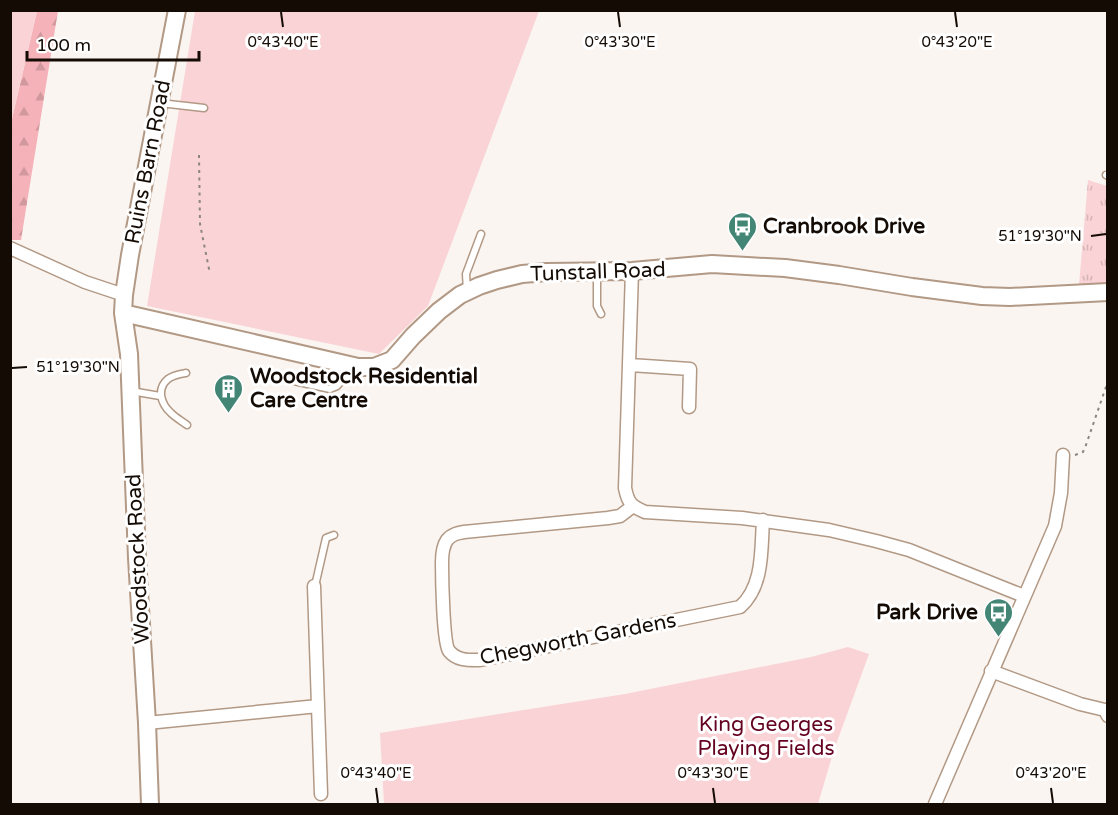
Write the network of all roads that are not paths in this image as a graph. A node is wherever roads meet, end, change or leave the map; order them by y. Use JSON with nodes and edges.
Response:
{"nodes":[{"id":1,"x":177,"y":10,"type":"edge"},
{"id":2,"x":160,"y":103,"type":"junction"},
{"id":3,"x":204,"y":108,"type":"dead end"},
{"id":4,"x":481,"y":234,"type":"dead end"},
{"id":5,"x":10,"y":248,"type":"edge"},
{"id":6,"x":632,"y":271,"type":"junction"},
{"id":7,"x":597,"y":272,"type":"junction"},
{"id":8,"x":467,"y":292,"type":"junction"},
{"id":9,"x":1107,"y":292,"type":"edge"},
{"id":10,"x":124,"y":295,"type":"junction"},
{"id":11,"x":123,"y":313,"type":"junction"},
{"id":12,"x":602,"y":314,"type":"dead end"},
{"id":13,"x":630,"y":365,"type":"junction"},
{"id":14,"x":354,"y":366,"type":"junction"},
{"id":15,"x":186,"y":373,"type":"dead end"},
{"id":16,"x":276,"y":377,"type":"dead end"},
{"id":17,"x":130,"y":391,"type":"junction"},
{"id":18,"x":160,"y":396,"type":"junction"},
{"id":19,"x":689,"y":407,"type":"dead end"},
{"id":20,"x":187,"y":425,"type":"dead end"},
{"id":21,"x":1063,"y":455,"type":"road end"},
{"id":22,"x":633,"y":506,"type":"junction"},
{"id":23,"x":763,"y":520,"type":"junction"},
{"id":24,"x":334,"y":535,"type":"dead end"},
{"id":25,"x":314,"y":586,"type":"joint"},
{"id":26,"x":1024,"y":596,"type":"junction"},
{"id":27,"x":991,"y":671,"type":"junction"},
{"id":28,"x":318,"y":706,"type":"junction"},
{"id":29,"x":1107,"y":712,"type":"edge"},
{"id":30,"x":147,"y":723,"type":"junction"},
{"id":31,"x":321,"y":794,"type":"dead end"},
{"id":32,"x":150,"y":804,"type":"edge"},
{"id":33,"x":935,"y":804,"type":"edge"}],
"edges":[{"from":1,"to":2,"type":"street","name":"Ruins Barn Road"},
{"from":2,"to":3,"type":"lane"},
{"from":2,"to":10,"type":"street","name":"Ruins Barn Road"},
{"from":4,"to":8,"type":"lane"},
{"from":5,"to":10,"type":"street"},
{"from":6,"to":7,"type":"street","name":"Tunstall Road"},
{"from":6,"to":9,"type":"street","name":"Tunstall Road"},
{"from":6,"to":13,"type":"street"},
{"from":7,"to":8,"type":"street","name":"Tunstall Road"},
{"from":7,"to":12,"type":"lane"},
{"from":8,"to":14,"type":"street","name":"Tunstall Road"},
{"from":10,"to":11,"type":"street","name":"Ruins Barn Road"},
{"from":11,"to":14,"type":"street","name":"Tunstall Road"},
{"from":11,"to":17,"type":"street","name":"Woodstock Road"},
{"from":13,"to":19,"type":"street"},
{"from":13,"to":22,"type":"street"},
{"from":14,"to":16,"type":"lane"},
{"from":15,"to":18,"type":"lane"},
{"from":17,"to":18,"type":"lane"},
{"from":17,"to":30,"type":"street","name":"Woodstock Road"},
{"from":18,"to":20,"type":"lane"},
{"from":21,"to":26,"type":"street"},
{"from":22,"to":23,"type":"street"},
{"from":22,"to":23,"type":"street","name":"Chegworth Gardens"},
{"from":23,"to":26,"type":"street"},
{"from":24,"to":25,"type":"lane"},
{"from":25,"to":28,"type":"street"},
{"from":26,"to":27,"type":"street"},
{"from":27,"to":29,"type":"street"},
{"from":27,"to":33,"type":"street"},
{"from":28,"to":30,"type":"street"},
{"from":28,"to":31,"type":"street"},
{"from":30,"to":32,"type":"street","name":"Woodstock Road"}]}
